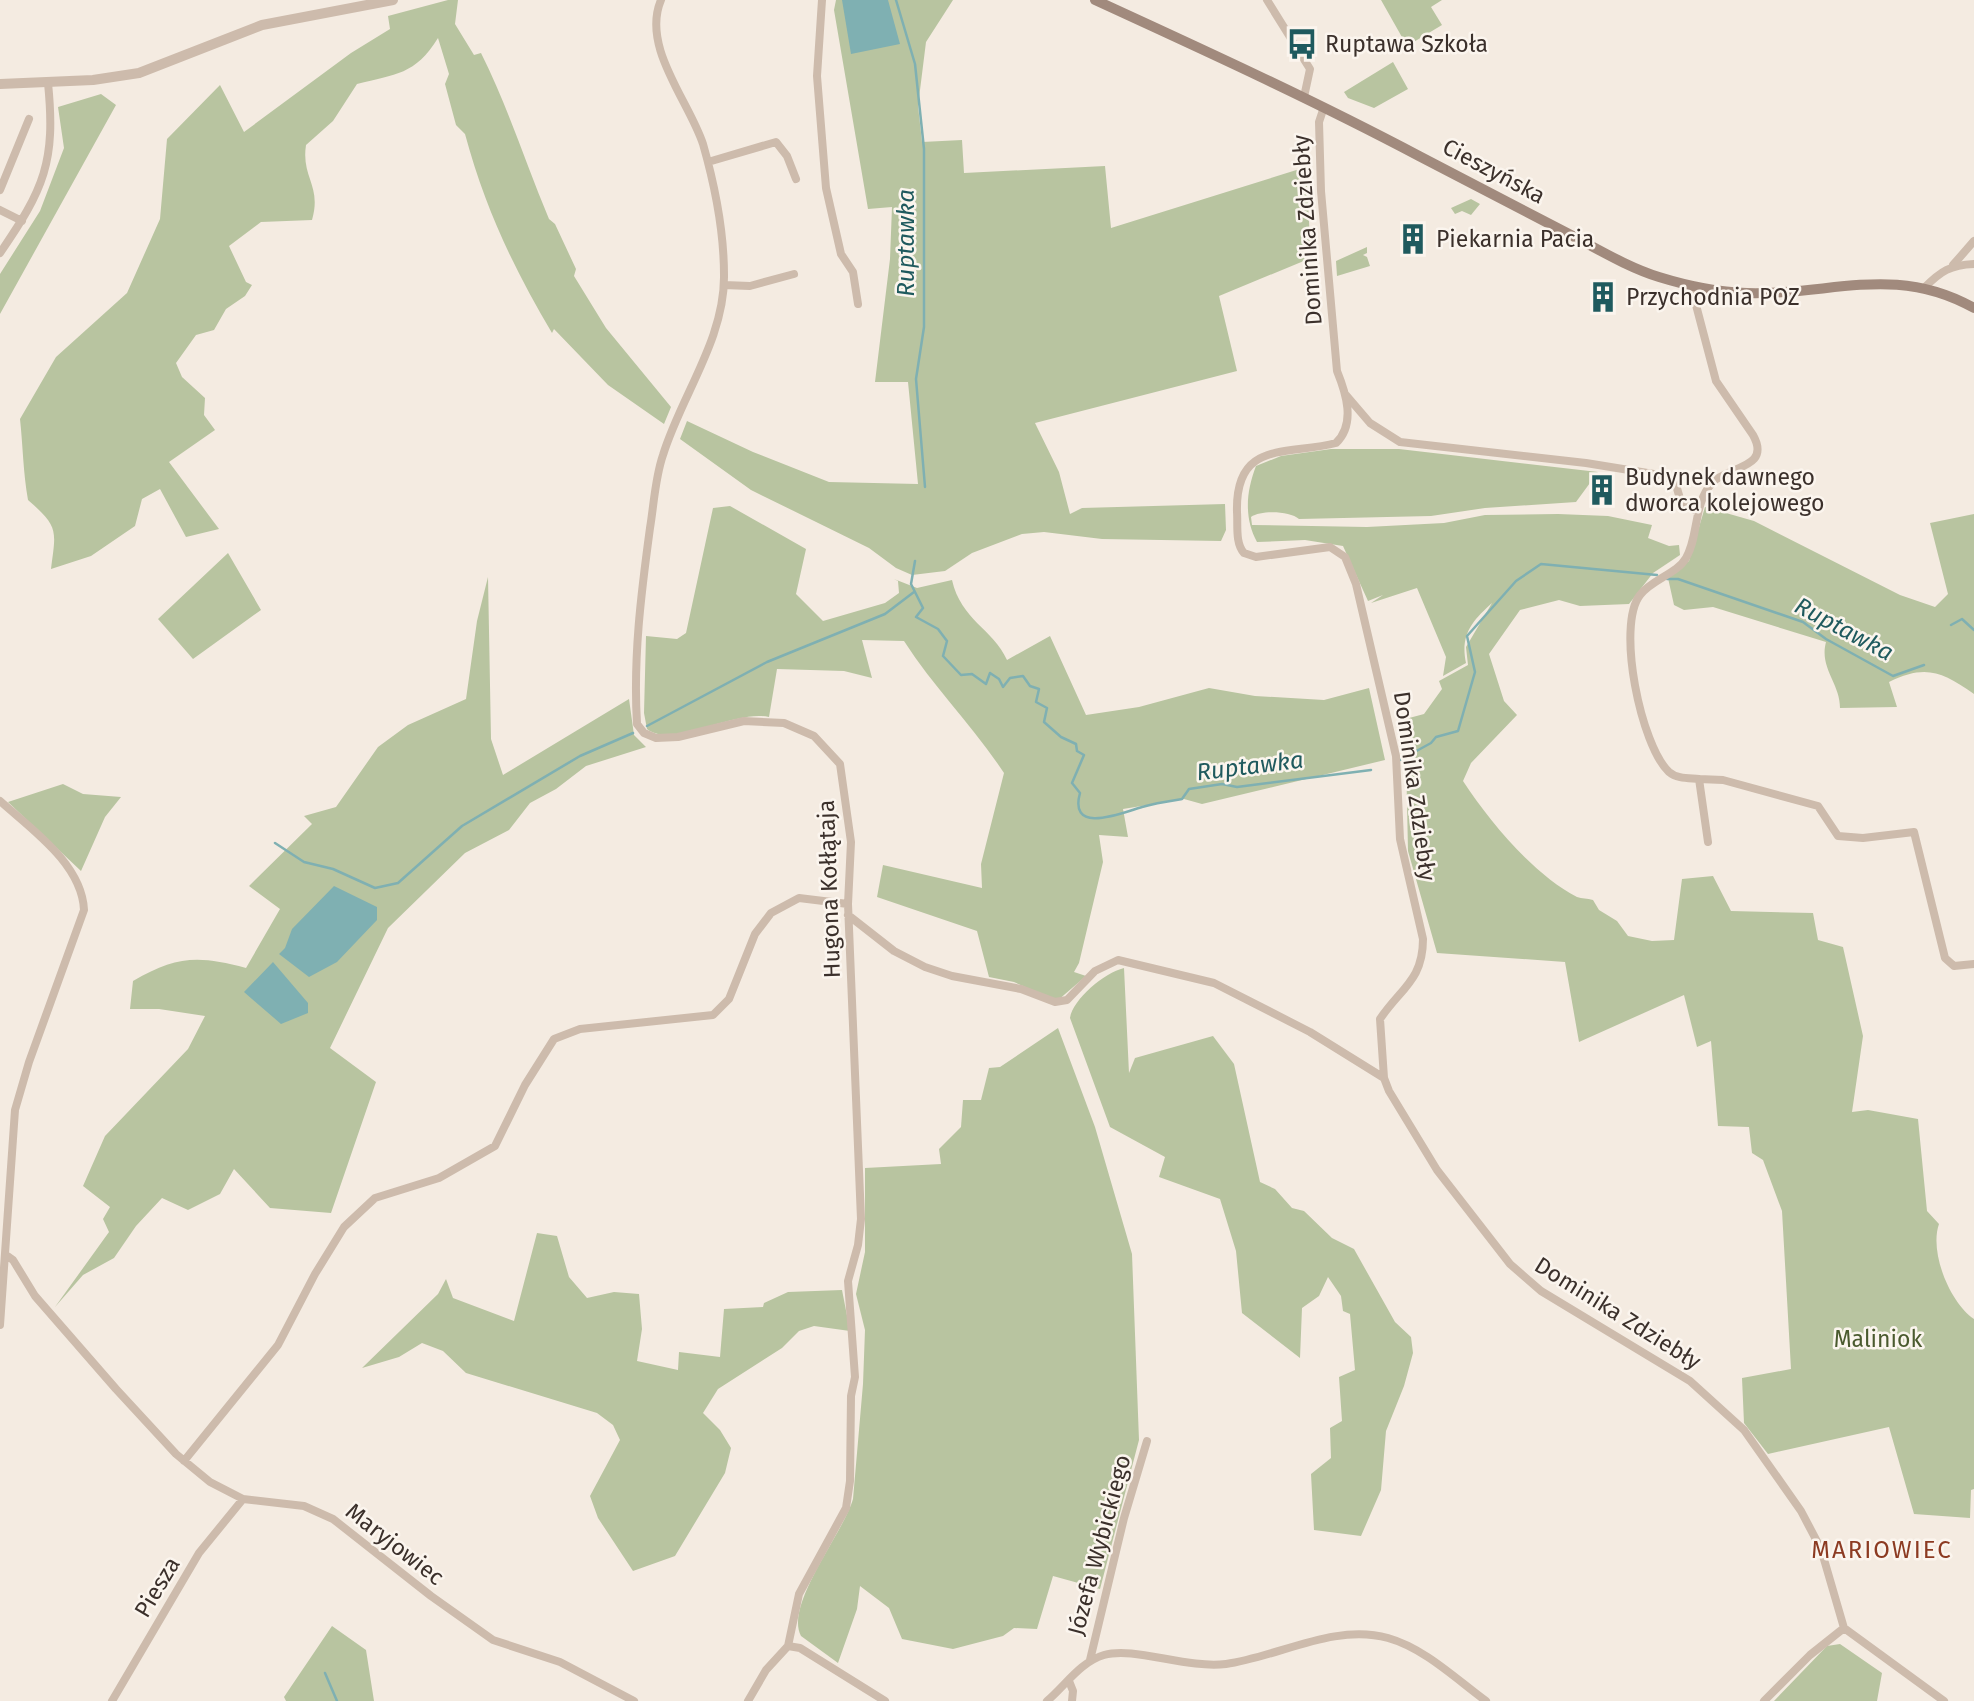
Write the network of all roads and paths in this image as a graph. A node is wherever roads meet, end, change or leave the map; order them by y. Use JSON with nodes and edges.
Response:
{"nodes":[{"id":1,"x":393,"y":0,"type":"edge"},
{"id":2,"x":661,"y":0,"type":"edge"},
{"id":3,"x":822,"y":0,"type":"edge"},
{"id":4,"x":1095,"y":0,"type":"edge"},
{"id":5,"x":1267,"y":0,"type":"edge"},
{"id":6,"x":48,"y":83,"type":"junction"},
{"id":7,"x":0,"y":84,"type":"edge"},
{"id":8,"x":1304,"y":97,"type":"junction"},
{"id":9,"x":1324,"y":107,"type":"junction"},
{"id":10,"x":29,"y":118,"type":"dead end"},
{"id":11,"x":708,"y":162,"type":"junction"},
{"id":12,"x":796,"y":179,"type":"dead end"},
{"id":13,"x":0,"y":190,"type":"edge"},
{"id":14,"x":0,"y":210,"type":"edge"},
{"id":15,"x":22,"y":221,"type":"junction"},
{"id":16,"x":1974,"y":241,"type":"edge"},
{"id":17,"x":0,"y":253,"type":"edge"},
{"id":18,"x":1974,"y":264,"type":"edge"},
{"id":19,"x":1953,"y":265,"type":"junction"},
{"id":20,"x":794,"y":274,"type":"dead end"},
{"id":21,"x":724,"y":285,"type":"junction"},
{"id":22,"x":1691,"y":286,"type":"junction"},
{"id":23,"x":1924,"y":288,"type":"junction"},
{"id":24,"x":858,"y":304,"type":"dead end"},
{"id":25,"x":1974,"y":308,"type":"edge"},
{"id":26,"x":1345,"y":392,"type":"junction"},
{"id":27,"x":1698,"y":512,"type":"junction"},
{"id":28,"x":1699,"y":779,"type":"junction"},
{"id":29,"x":0,"y":802,"type":"edge"},
{"id":30,"x":1708,"y":842,"type":"dead end"},
{"id":31,"x":848,"y":904,"type":"junction"},
{"id":32,"x":848,"y":915,"type":"junction"},
{"id":33,"x":1974,"y":964,"type":"edge"},
{"id":34,"x":1384,"y":1078,"type":"junction"},
{"id":35,"x":6,"y":1255,"type":"junction"},
{"id":36,"x":0,"y":1325,"type":"edge"},
{"id":37,"x":1147,"y":1441,"type":"dead end"},
{"id":38,"x":184,"y":1461,"type":"junction"},
{"id":39,"x":243,"y":1499,"type":"junction"},
{"id":40,"x":1844,"y":1628,"type":"junction"},
{"id":41,"x":788,"y":1646,"type":"junction"},
{"id":42,"x":1090,"y":1660,"type":"junction"},
{"id":43,"x":1069,"y":1681,"type":"junction"},
{"id":44,"x":112,"y":1701,"type":"edge"},
{"id":45,"x":634,"y":1701,"type":"edge"},
{"id":46,"x":748,"y":1701,"type":"edge"},
{"id":47,"x":885,"y":1701,"type":"edge"},
{"id":48,"x":1047,"y":1701,"type":"edge"},
{"id":49,"x":1072,"y":1701,"type":"edge"},
{"id":50,"x":1486,"y":1701,"type":"edge"},
{"id":51,"x":1764,"y":1701,"type":"edge"},
{"id":52,"x":1944,"y":1701,"type":"edge"}],
"edges":[{"from":1,"to":6,"type":"street"},
{"from":2,"to":11,"type":"street","name":"Hugona Kołłątaja"},
{"from":3,"to":24,"type":"street"},
{"from":4,"to":8,"type":"main road","name":"Cieszyńska"},
{"from":5,"to":8,"type":"street"},
{"from":6,"to":7,"type":"street"},
{"from":6,"to":15,"type":"street"},
{"from":8,"to":9,"type":"main road","name":"Cieszyńska"},
{"from":9,"to":22,"type":"main road","name":"Cieszyńska"},
{"from":9,"to":26,"type":"street","name":"Dominika Zdziebły"},
{"from":10,"to":13,"type":"street"},
{"from":11,"to":12,"type":"street"},
{"from":11,"to":21,"type":"street","name":"Hugona Kołłątaja"},
{"from":14,"to":15,"type":"street"},
{"from":15,"to":17,"type":"street"},
{"from":16,"to":19,"type":"street"},
{"from":18,"to":19,"type":"street"},
{"from":19,"to":23,"type":"street"},
{"from":20,"to":21,"type":"street"},
{"from":21,"to":31,"type":"street","name":"Hugona Kołłątaja"},
{"from":22,"to":23,"type":"main road","name":"Cieszyńska"},
{"from":22,"to":27,"type":"street"},
{"from":23,"to":25,"type":"main road","name":"Cieszyńska"},
{"from":26,"to":27,"type":"street","name":"Dominika Zdziebły"},
{"from":26,"to":34,"type":"street","name":"Dominika Zdziebły"},
{"from":27,"to":28,"type":"street"},
{"from":28,"to":30,"type":"street"},
{"from":28,"to":33,"type":"street"},
{"from":29,"to":35,"type":"street"},
{"from":31,"to":32,"type":"street","name":"Hugona Kołłątaja"},
{"from":31,"to":38,"type":"street"},
{"from":32,"to":34,"type":"street"},
{"from":32,"to":41,"type":"street","name":"Hugona Kołłątaja"},
{"from":34,"to":40,"type":"street","name":"Dominika Zdziebły"},
{"from":35,"to":36,"type":"street"},
{"from":35,"to":38,"type":"street","name":"Maryjowiec"},
{"from":37,"to":42,"type":"street","name":"Józefa Wybickiego"},
{"from":38,"to":39,"type":"street","name":"Maryjowiec"},
{"from":39,"to":44,"type":"street","name":"Piesza"},
{"from":39,"to":45,"type":"street","name":"Maryjowiec"},
{"from":40,"to":51,"type":"street"},
{"from":40,"to":52,"type":"street"},
{"from":41,"to":46,"type":"street"},
{"from":41,"to":47,"type":"street"},
{"from":42,"to":43,"type":"street"},
{"from":42,"to":50,"type":"street"},
{"from":43,"to":48,"type":"street"},
{"from":43,"to":49,"type":"street"}]}
